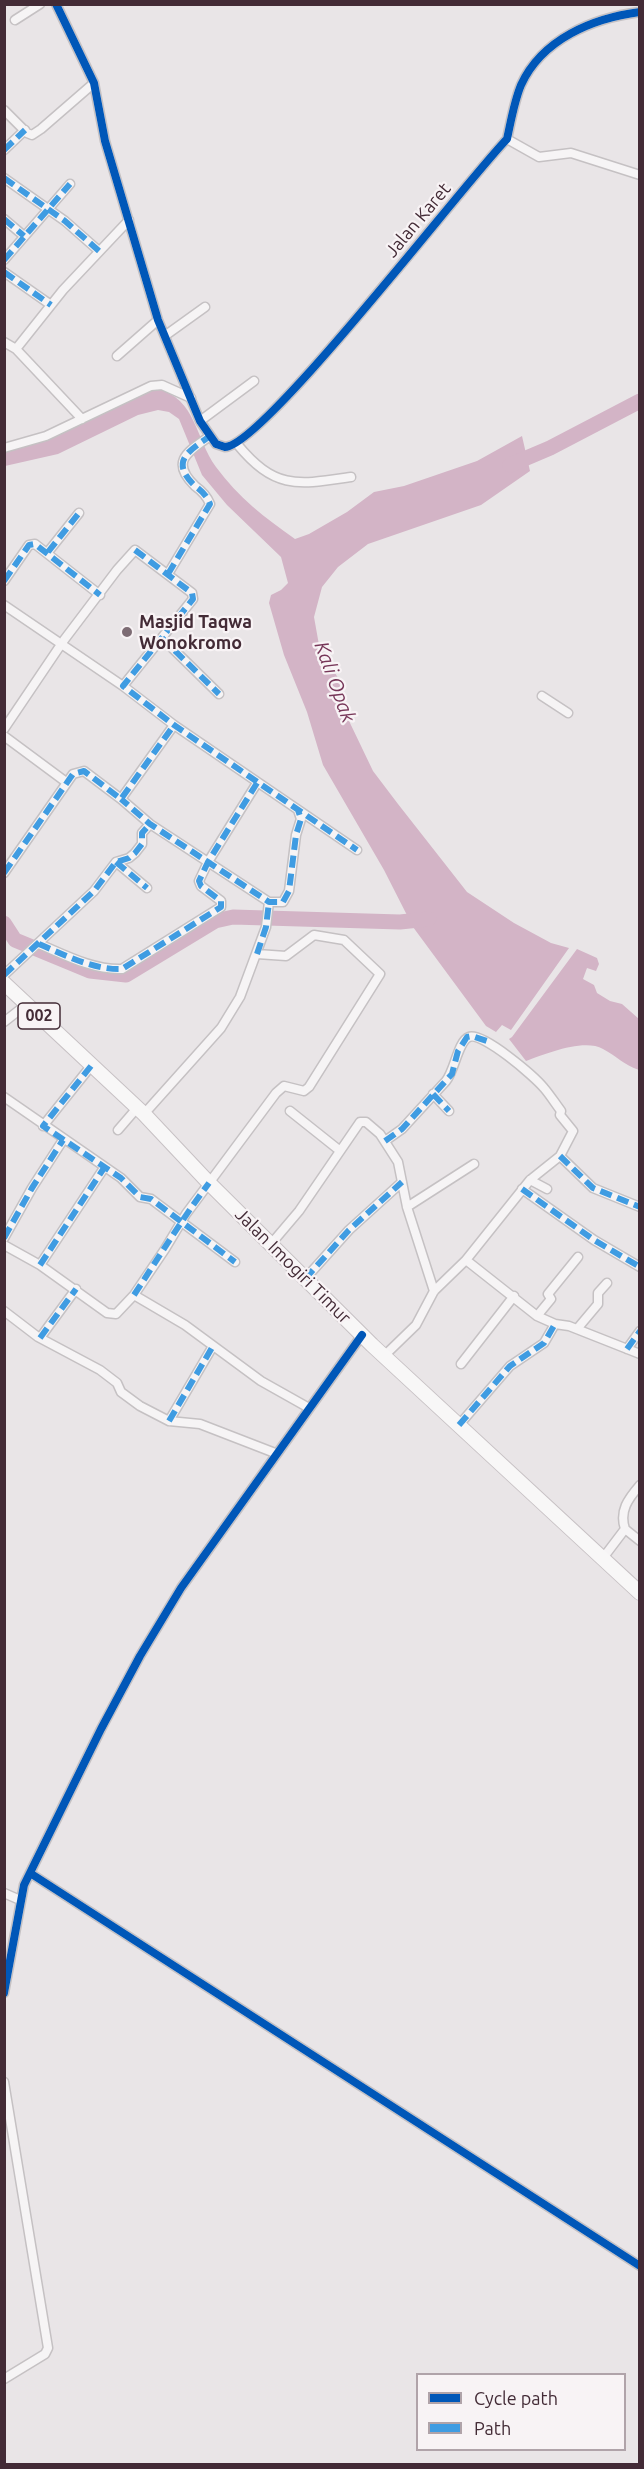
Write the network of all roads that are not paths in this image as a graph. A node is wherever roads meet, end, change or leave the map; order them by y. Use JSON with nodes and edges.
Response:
{"nodes":[{"id":1,"x":40,"y":4,"type":"edge"},
{"id":2,"x":56,"y":4,"type":"edge"},
{"id":3,"x":639,"y":12,"type":"edge"},
{"id":4,"x":15,"y":20,"type":"dead end"},
{"id":5,"x":94,"y":83,"type":"junction"},
{"id":6,"x":4,"y":110,"type":"edge"},
{"id":7,"x":25,"y":130,"type":"junction"},
{"id":8,"x":507,"y":139,"type":"junction"},
{"id":9,"x":4,"y":150,"type":"edge"},
{"id":10,"x":639,"y":176,"type":"edge"},
{"id":11,"x":4,"y":178,"type":"edge"},
{"id":12,"x":70,"y":184,"type":"dead end"},
{"id":13,"x":48,"y":208,"type":"junction"},
{"id":14,"x":4,"y":219,"type":"edge"},
{"id":15,"x":129,"y":220,"type":"junction"},
{"id":16,"x":24,"y":236,"type":"junction"},
{"id":17,"x":99,"y":251,"type":"junction"},
{"id":18,"x":4,"y":260,"type":"edge"},
{"id":19,"x":4,"y":272,"type":"edge"},
{"id":20,"x":51,"y":305,"type":"junction"},
{"id":21,"x":205,"y":307,"type":"dead end"},
{"id":22,"x":158,"y":320,"type":"junction"},
{"id":23,"x":166,"y":335,"type":"junction"},
{"id":24,"x":4,"y":342,"type":"edge"},
{"id":25,"x":16,"y":350,"type":"junction"},
{"id":26,"x":117,"y":356,"type":"dead end"},
{"id":27,"x":254,"y":381,"type":"dead end"},
{"id":28,"x":192,"y":398,"type":"junction"},
{"id":29,"x":82,"y":419,"type":"junction"},
{"id":30,"x":200,"y":421,"type":"junction"},
{"id":31,"x":210,"y":436,"type":"junction"},
{"id":32,"x":237,"y":444,"type":"junction"},
{"id":33,"x":4,"y":448,"type":"edge"},
{"id":34,"x":351,"y":477,"type":"dead end"},
{"id":35,"x":79,"y":513,"type":"dead end"},
{"id":36,"x":48,"y":552,"type":"junction"},
{"id":37,"x":168,"y":574,"type":"junction"},
{"id":38,"x":4,"y":581,"type":"edge"},
{"id":39,"x":100,"y":595,"type":"junction"},
{"id":40,"x":4,"y":605,"type":"edge"},
{"id":41,"x":162,"y":638,"type":"junction"},
{"id":42,"x":61,"y":645,"type":"junction"},
{"id":43,"x":123,"y":686,"type":"junction"},
{"id":44,"x":219,"y":694,"type":"dead end"},
{"id":45,"x":542,"y":696,"type":"dead end"},
{"id":46,"x":568,"y":713,"type":"dead end"},
{"id":47,"x":174,"y":725,"type":"junction"},
{"id":48,"x":5,"y":726,"type":"edge"},
{"id":49,"x":4,"y":736,"type":"edge"},
{"id":50,"x":66,"y":782,"type":"junction"},
{"id":51,"x":257,"y":783,"type":"junction"},
{"id":52,"x":121,"y":799,"type":"junction"},
{"id":53,"x":298,"y":810,"type":"junction"},
{"id":54,"x":150,"y":824,"type":"junction"},
{"id":55,"x":357,"y":850,"type":"dead end"},
{"id":56,"x":116,"y":862,"type":"junction"},
{"id":57,"x":208,"y":862,"type":"junction"},
{"id":58,"x":4,"y":873,"type":"edge"},
{"id":59,"x":147,"y":888,"type":"dead end"},
{"id":60,"x":268,"y":905,"type":"junction"},
{"id":61,"x":37,"y":946,"type":"junction"},
{"id":62,"x":257,"y":954,"type":"junction"},
{"id":63,"x":4,"y":975,"type":"edge"},
{"id":64,"x":4,"y":983,"type":"edge"},
{"id":65,"x":27,"y":1004,"type":"junction"},
{"id":66,"x":4,"y":1022,"type":"edge"},
{"id":67,"x":91,"y":1066,"type":"junction"},
{"id":68,"x":433,"y":1094,"type":"junction"},
{"id":69,"x":4,"y":1097,"type":"edge"},
{"id":70,"x":290,"y":1110,"type":"dead end"},
{"id":71,"x":141,"y":1111,"type":"junction"},
{"id":72,"x":449,"y":1111,"type":"dead end"},
{"id":73,"x":43,"y":1126,"type":"junction"},
{"id":74,"x":118,"y":1130,"type":"dead end"},
{"id":75,"x":63,"y":1140,"type":"junction"},
{"id":76,"x":384,"y":1141,"type":"junction"},
{"id":77,"x":339,"y":1150,"type":"junction"},
{"id":78,"x":560,"y":1156,"type":"junction"},
{"id":79,"x":474,"y":1164,"type":"dead end"},
{"id":80,"x":104,"y":1168,"type":"junction"},
{"id":81,"x":530,"y":1180,"type":"junction"},
{"id":82,"x":402,"y":1182,"type":"junction"},
{"id":83,"x":209,"y":1183,"type":"junction"},
{"id":84,"x":522,"y":1189,"type":"junction"},
{"id":85,"x":547,"y":1189,"type":"dead end"},
{"id":86,"x":407,"y":1207,"type":"junction"},
{"id":87,"x":639,"y":1207,"type":"edge"},
{"id":88,"x":181,"y":1222,"type":"junction"},
{"id":89,"x":4,"y":1238,"type":"edge"},
{"id":90,"x":271,"y":1244,"type":"junction"},
{"id":91,"x":4,"y":1245,"type":"edge"},
{"id":92,"x":578,"y":1257,"type":"dead end"},
{"id":93,"x":466,"y":1260,"type":"junction"},
{"id":94,"x":235,"y":1262,"type":"dead end"},
{"id":95,"x":40,"y":1265,"type":"junction"},
{"id":96,"x":639,"y":1267,"type":"edge"},
{"id":97,"x":305,"y":1279,"type":"junction"},
{"id":98,"x":607,"y":1283,"type":"dead end"},
{"id":99,"x":75,"y":1289,"type":"junction"},
{"id":100,"x":434,"y":1291,"type":"junction"},
{"id":101,"x":134,"y":1295,"type":"junction"},
{"id":102,"x":514,"y":1296,"type":"junction"},
{"id":103,"x":4,"y":1311,"type":"edge"},
{"id":104,"x":537,"y":1316,"type":"junction"},
{"id":105,"x":555,"y":1324,"type":"junction"},
{"id":106,"x":577,"y":1329,"type":"junction"},
{"id":107,"x":639,"y":1331,"type":"edge"},
{"id":108,"x":362,"y":1335,"type":"junction"},
{"id":109,"x":40,"y":1338,"type":"junction"},
{"id":110,"x":213,"y":1346,"type":"junction"},
{"id":111,"x":627,"y":1349,"type":"junction"},
{"id":112,"x":639,"y":1354,"type":"edge"},
{"id":113,"x":384,"y":1356,"type":"junction"},
{"id":114,"x":461,"y":1364,"type":"dead end"},
{"id":115,"x":309,"y":1408,"type":"junction"},
{"id":116,"x":169,"y":1421,"type":"junction"},
{"id":117,"x":459,"y":1425,"type":"junction"},
{"id":118,"x":275,"y":1454,"type":"junction"},
{"id":119,"x":639,"y":1485,"type":"edge"},
{"id":120,"x":625,"y":1529,"type":"junction"},
{"id":121,"x":639,"y":1542,"type":"edge"},
{"id":122,"x":603,"y":1558,"type":"junction"},
{"id":123,"x":639,"y":1593,"type":"edge"},
{"id":124,"x":30,"y":1873,"type":"junction"},
{"id":125,"x":4,"y":1893,"type":"edge"},
{"id":126,"x":20,"y":1900,"type":"junction"},
{"id":127,"x":4,"y":1994,"type":"edge"},
{"id":128,"x":4,"y":2082,"type":"edge"},
{"id":129,"x":639,"y":2266,"type":"edge"},
{"id":130,"x":4,"y":2379,"type":"edge"}],
"edges":[{"from":1,"to":4,"type":"street"},
{"from":2,"to":5,"type":"street"},
{"from":3,"to":8,"type":"street","name":"Jalan Karet"},
{"from":5,"to":7,"type":"street"},
{"from":5,"to":15,"type":"street"},
{"from":6,"to":7,"type":"street"},
{"from":7,"to":9,"type":"street"},
{"from":8,"to":10,"type":"street"},
{"from":8,"to":32,"type":"street","name":"Jalan Karet"},
{"from":11,"to":13,"type":"street"},
{"from":12,"to":13,"type":"street"},
{"from":13,"to":16,"type":"street"},
{"from":13,"to":17,"type":"street"},
{"from":14,"to":16,"type":"street"},
{"from":15,"to":17,"type":"street"},
{"from":15,"to":22,"type":"street"},
{"from":16,"to":18,"type":"street"},
{"from":17,"to":20,"type":"street"},
{"from":19,"to":20,"type":"street"},
{"from":20,"to":25,"type":"street"},
{"from":21,"to":23,"type":"street"},
{"from":22,"to":23,"type":"street"},
{"from":22,"to":26,"type":"street"},
{"from":23,"to":28,"type":"street"},
{"from":24,"to":25,"type":"street"},
{"from":25,"to":29,"type":"street"},
{"from":27,"to":30,"type":"street"},
{"from":28,"to":29,"type":"street"},
{"from":28,"to":30,"type":"street"},
{"from":29,"to":33,"type":"street"},
{"from":30,"to":31,"type":"street"},
{"from":31,"to":32,"type":"street"},
{"from":31,"to":37,"type":"street"},
{"from":32,"to":34,"type":"street"},
{"from":35,"to":36,"type":"street"},
{"from":36,"to":38,"type":"street"},
{"from":36,"to":39,"type":"street"},
{"from":37,"to":39,"type":"street"},
{"from":37,"to":41,"type":"street"},
{"from":39,"to":42,"type":"street"},
{"from":40,"to":42,"type":"street"},
{"from":41,"to":43,"type":"street"},
{"from":41,"to":44,"type":"street"},
{"from":42,"to":43,"type":"street"},
{"from":42,"to":48,"type":"street"},
{"from":43,"to":47,"type":"street"},
{"from":45,"to":46,"type":"street"},
{"from":47,"to":51,"type":"street"},
{"from":47,"to":52,"type":"street"},
{"from":49,"to":50,"type":"street"},
{"from":50,"to":52,"type":"street"},
{"from":50,"to":58,"type":"street"},
{"from":51,"to":53,"type":"street"},
{"from":51,"to":57,"type":"street"},
{"from":52,"to":54,"type":"street"},
{"from":53,"to":55,"type":"street"},
{"from":53,"to":60,"type":"street"},
{"from":54,"to":56,"type":"street"},
{"from":54,"to":57,"type":"street"},
{"from":56,"to":59,"type":"street"},
{"from":56,"to":61,"type":"street"},
{"from":57,"to":60,"type":"street"},
{"from":57,"to":61,"type":"street"},
{"from":60,"to":62,"type":"street"},
{"from":61,"to":63,"type":"street"},
{"from":62,"to":71,"type":"street"},
{"from":62,"to":83,"type":"street"},
{"from":64,"to":65,"type":"main road","name":"Jalan Imogiri Timur","number":"002"},
{"from":65,"to":66,"type":"street"},
{"from":65,"to":67,"type":"main road","name":"Jalan Imogiri Timur","number":"002"},
{"from":67,"to":71,"type":"main road","name":"Jalan Imogiri Timur","number":"002"},
{"from":67,"to":73,"type":"street"},
{"from":68,"to":72,"type":"street"},
{"from":68,"to":76,"type":"street"},
{"from":68,"to":78,"type":"street"},
{"from":69,"to":73,"type":"street"},
{"from":70,"to":77,"type":"street"},
{"from":71,"to":74,"type":"street"},
{"from":71,"to":83,"type":"main road","name":"Jalan Imogiri Timur","number":"002"},
{"from":73,"to":75,"type":"street"},
{"from":75,"to":80,"type":"street"},
{"from":75,"to":89,"type":"street"},
{"from":76,"to":77,"type":"street"},
{"from":76,"to":82,"type":"street"},
{"from":77,"to":90,"type":"street"},
{"from":78,"to":81,"type":"street"},
{"from":78,"to":87,"type":"street"},
{"from":79,"to":86,"type":"street"},
{"from":80,"to":88,"type":"street"},
{"from":80,"to":95,"type":"street"},
{"from":81,"to":84,"type":"street"},
{"from":81,"to":85,"type":"street"},
{"from":82,"to":86,"type":"street"},
{"from":82,"to":97,"type":"street"},
{"from":83,"to":88,"type":"street"},
{"from":83,"to":90,"type":"main road","name":"Jalan Imogiri Timur","number":"002"},
{"from":84,"to":93,"type":"street"},
{"from":84,"to":96,"type":"street"},
{"from":86,"to":100,"type":"street"},
{"from":88,"to":94,"type":"street"},
{"from":88,"to":101,"type":"street"},
{"from":90,"to":97,"type":"main road","name":"Jalan Imogiri Timur","number":"002"},
{"from":91,"to":95,"type":"street"},
{"from":92,"to":104,"type":"street"},
{"from":93,"to":100,"type":"street"},
{"from":93,"to":102,"type":"street"},
{"from":95,"to":99,"type":"street"},
{"from":97,"to":108,"type":"main road","name":"Jalan Imogiri Timur","number":"002"},
{"from":98,"to":106,"type":"street"},
{"from":99,"to":101,"type":"street"},
{"from":99,"to":109,"type":"street"},
{"from":100,"to":113,"type":"street"},
{"from":101,"to":110,"type":"street"},
{"from":102,"to":104,"type":"street"},
{"from":102,"to":114,"type":"street"},
{"from":103,"to":109,"type":"street"},
{"from":104,"to":105,"type":"street"},
{"from":105,"to":106,"type":"street"},
{"from":105,"to":117,"type":"street"},
{"from":106,"to":111,"type":"street"},
{"from":107,"to":111,"type":"street"},
{"from":108,"to":113,"type":"main road","name":"Jalan Imogiri Timur","number":"002"},
{"from":108,"to":115,"type":"street"},
{"from":109,"to":116,"type":"street"},
{"from":110,"to":115,"type":"street"},
{"from":110,"to":116,"type":"street"},
{"from":111,"to":112,"type":"street"},
{"from":113,"to":117,"type":"main road","name":"Jalan Imogiri Timur","number":"002"},
{"from":115,"to":118,"type":"street"},
{"from":116,"to":118,"type":"street"},
{"from":117,"to":122,"type":"main road","name":"Jalan Imogiri Timur","number":"002"},
{"from":118,"to":124,"type":"street"},
{"from":119,"to":120,"type":"street"},
{"from":120,"to":121,"type":"street"},
{"from":120,"to":122,"type":"street"},
{"from":122,"to":123,"type":"main road","name":"Jalan Imogiri Timur","number":"002"},
{"from":124,"to":126,"type":"street"},
{"from":124,"to":129,"type":"street"},
{"from":125,"to":126,"type":"street"},
{"from":126,"to":127,"type":"street"},
{"from":128,"to":130,"type":"street"}]}
